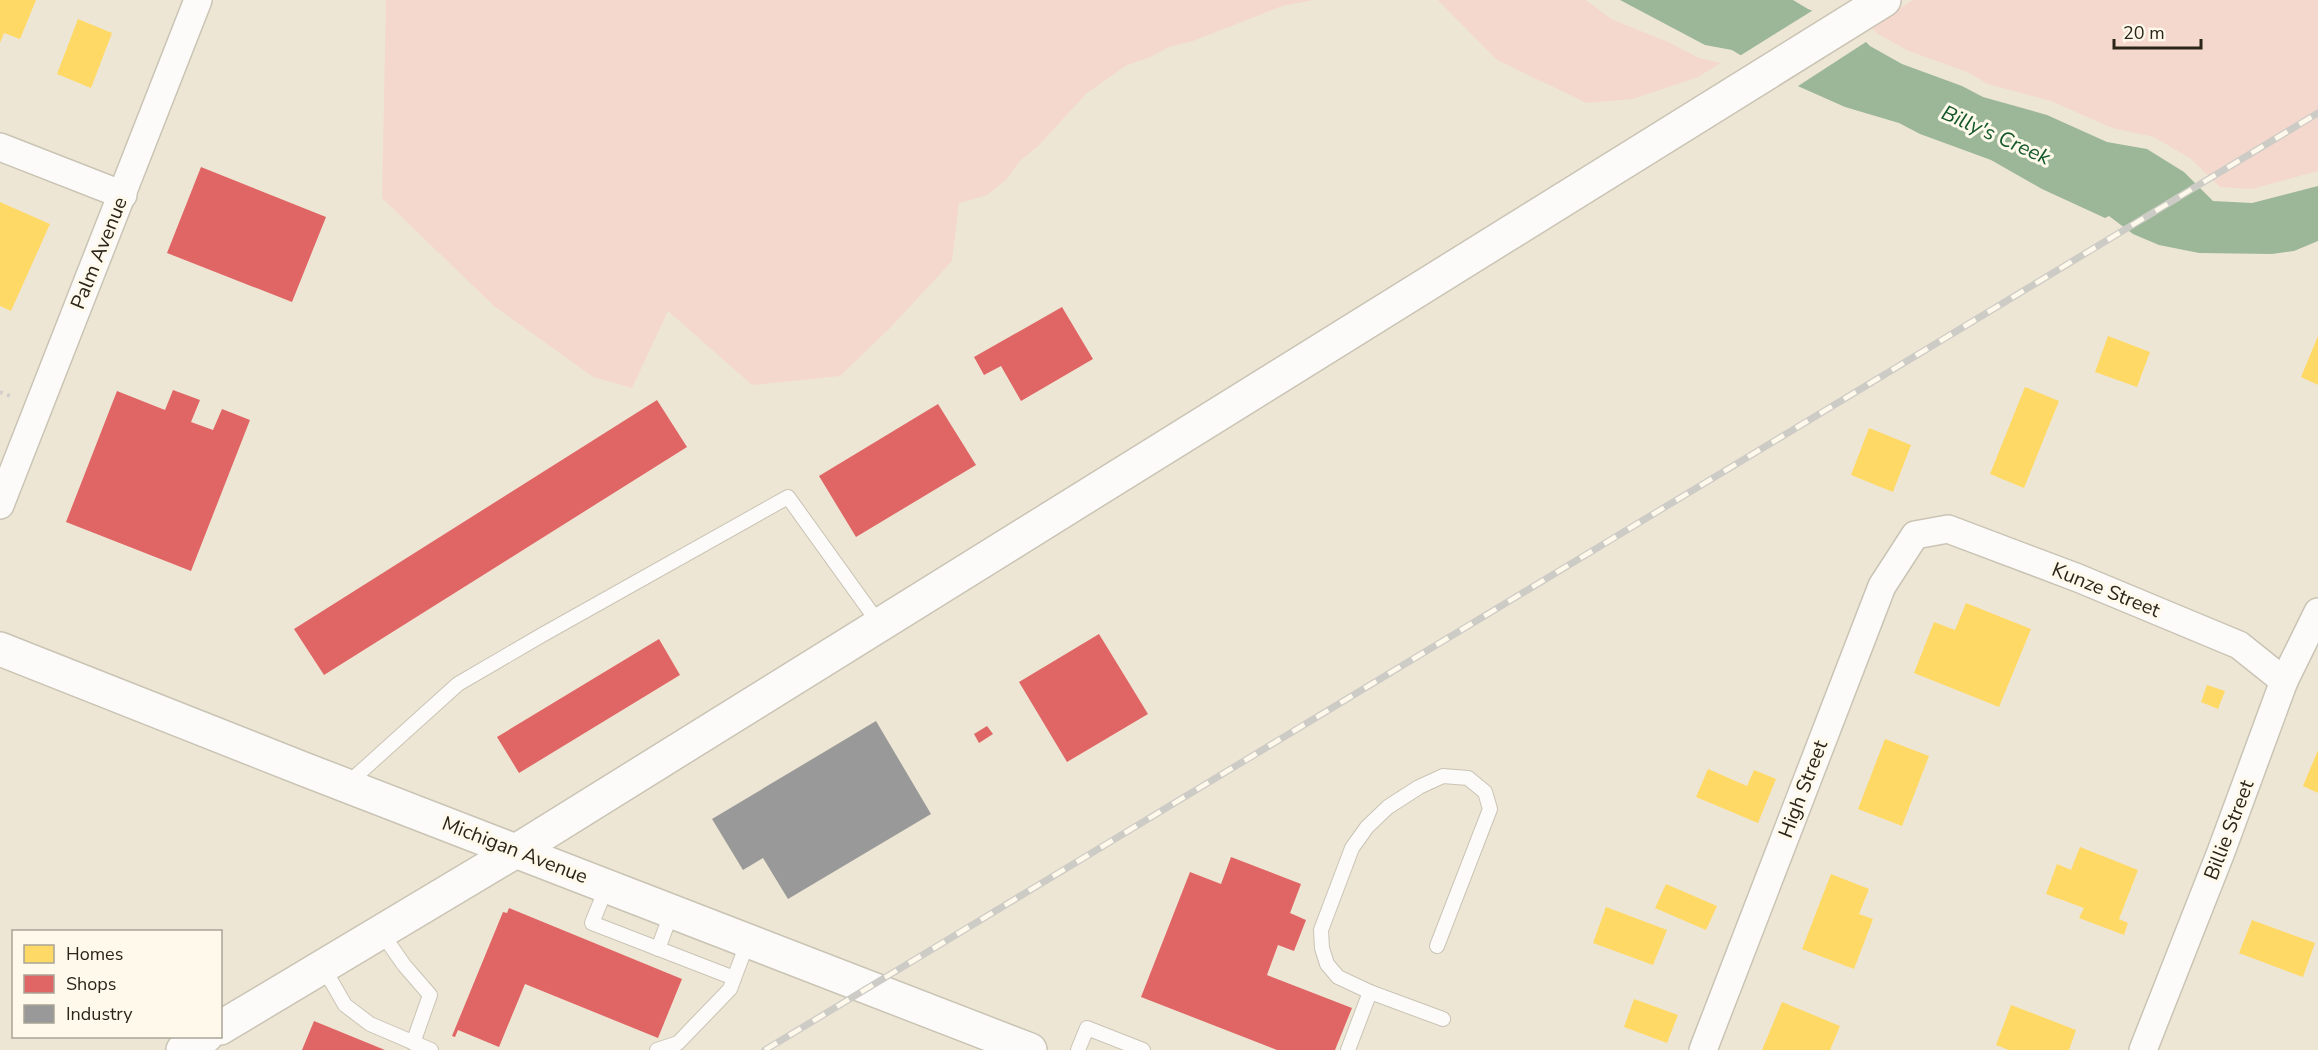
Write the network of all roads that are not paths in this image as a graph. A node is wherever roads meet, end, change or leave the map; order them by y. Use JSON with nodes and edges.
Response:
{"nodes":[{"id":1,"x":198,"y":0,"type":"edge"},
{"id":2,"x":1884,"y":0,"type":"edge"},
{"id":3,"x":0,"y":147,"type":"edge"},
{"id":4,"x":123,"y":195,"type":"junction"},
{"id":5,"x":0,"y":505,"type":"edge"},
{"id":6,"x":1916,"y":535,"type":"joint"},
{"id":7,"x":2318,"y":612,"type":"edge"},
{"id":8,"x":880,"y":625,"type":"junction"},
{"id":9,"x":0,"y":649,"type":"edge"},
{"id":10,"x":2284,"y":681,"type":"junction"},
{"id":11,"x":346,"y":785,"type":"junction"},
{"id":12,"x":516,"y":851,"type":"junction"},
{"id":13,"x":607,"y":886,"type":"junction"},
{"id":14,"x":672,"y":911,"type":"junction"},
{"id":15,"x":381,"y":932,"type":"junction"},
{"id":16,"x":748,"y":940,"type":"junction"},
{"id":17,"x":1437,"y":946,"type":"dead end"},
{"id":18,"x":658,"y":949,"type":"junction"},
{"id":19,"x":323,"y":967,"type":"junction"},
{"id":20,"x":734,"y":978,"type":"junction"},
{"id":21,"x":1370,"y":992,"type":"junction"},
{"id":22,"x":1443,"y":1019,"type":"dead end"},
{"id":23,"x":222,"y":1027,"type":"edge"},
{"id":24,"x":203,"y":1038,"type":"edge"},
{"id":25,"x":413,"y":1043,"type":"junction"},
{"id":26,"x":183,"y":1050,"type":"edge"},
{"id":27,"x":431,"y":1050,"type":"edge"},
{"id":28,"x":657,"y":1050,"type":"edge"},
{"id":29,"x":1030,"y":1050,"type":"edge"},
{"id":30,"x":1078,"y":1050,"type":"edge"},
{"id":31,"x":1143,"y":1050,"type":"edge"},
{"id":32,"x":1348,"y":1050,"type":"edge"},
{"id":33,"x":1703,"y":1050,"type":"edge"},
{"id":34,"x":2143,"y":1050,"type":"edge"}],
"edges":[{"from":1,"to":4,"type":"street","name":"Palm Avenue"},
{"from":2,"to":8,"type":"main road"},
{"from":3,"to":4,"type":"street"},
{"from":4,"to":5,"type":"street","name":"Palm Avenue"},
{"from":6,"to":10,"type":"street","name":"Kunze Street"},
{"from":6,"to":33,"type":"street","name":"High Street"},
{"from":7,"to":10,"type":"street","name":"Billie Street"},
{"from":8,"to":11,"type":"lane"},
{"from":8,"to":12,"type":"main road"},
{"from":9,"to":11,"type":"main road","name":"Michigan Avenue"},
{"from":10,"to":34,"type":"street","name":"Billie Street"},
{"from":11,"to":12,"type":"main road","name":"Michigan Avenue"},
{"from":12,"to":13,"type":"main road","name":"Michigan Avenue"},
{"from":12,"to":15,"type":"main road"},
{"from":13,"to":14,"type":"main road","name":"Michigan Avenue"},
{"from":13,"to":18,"type":"lane"},
{"from":14,"to":16,"type":"main road","name":"Michigan Avenue"},
{"from":14,"to":18,"type":"lane"},
{"from":15,"to":19,"type":"main road"},
{"from":15,"to":25,"type":"lane"},
{"from":16,"to":20,"type":"lane"},
{"from":16,"to":29,"type":"main road","name":"Michigan Avenue"},
{"from":17,"to":21,"type":"lane"},
{"from":18,"to":20,"type":"lane"},
{"from":19,"to":23,"type":"main road"},
{"from":19,"to":25,"type":"lane"},
{"from":20,"to":28,"type":"lane"},
{"from":21,"to":22,"type":"lane"},
{"from":21,"to":32,"type":"lane"},
{"from":24,"to":26,"type":"main road"},
{"from":25,"to":27,"type":"lane"},
{"from":30,"to":31,"type":"lane"}]}
